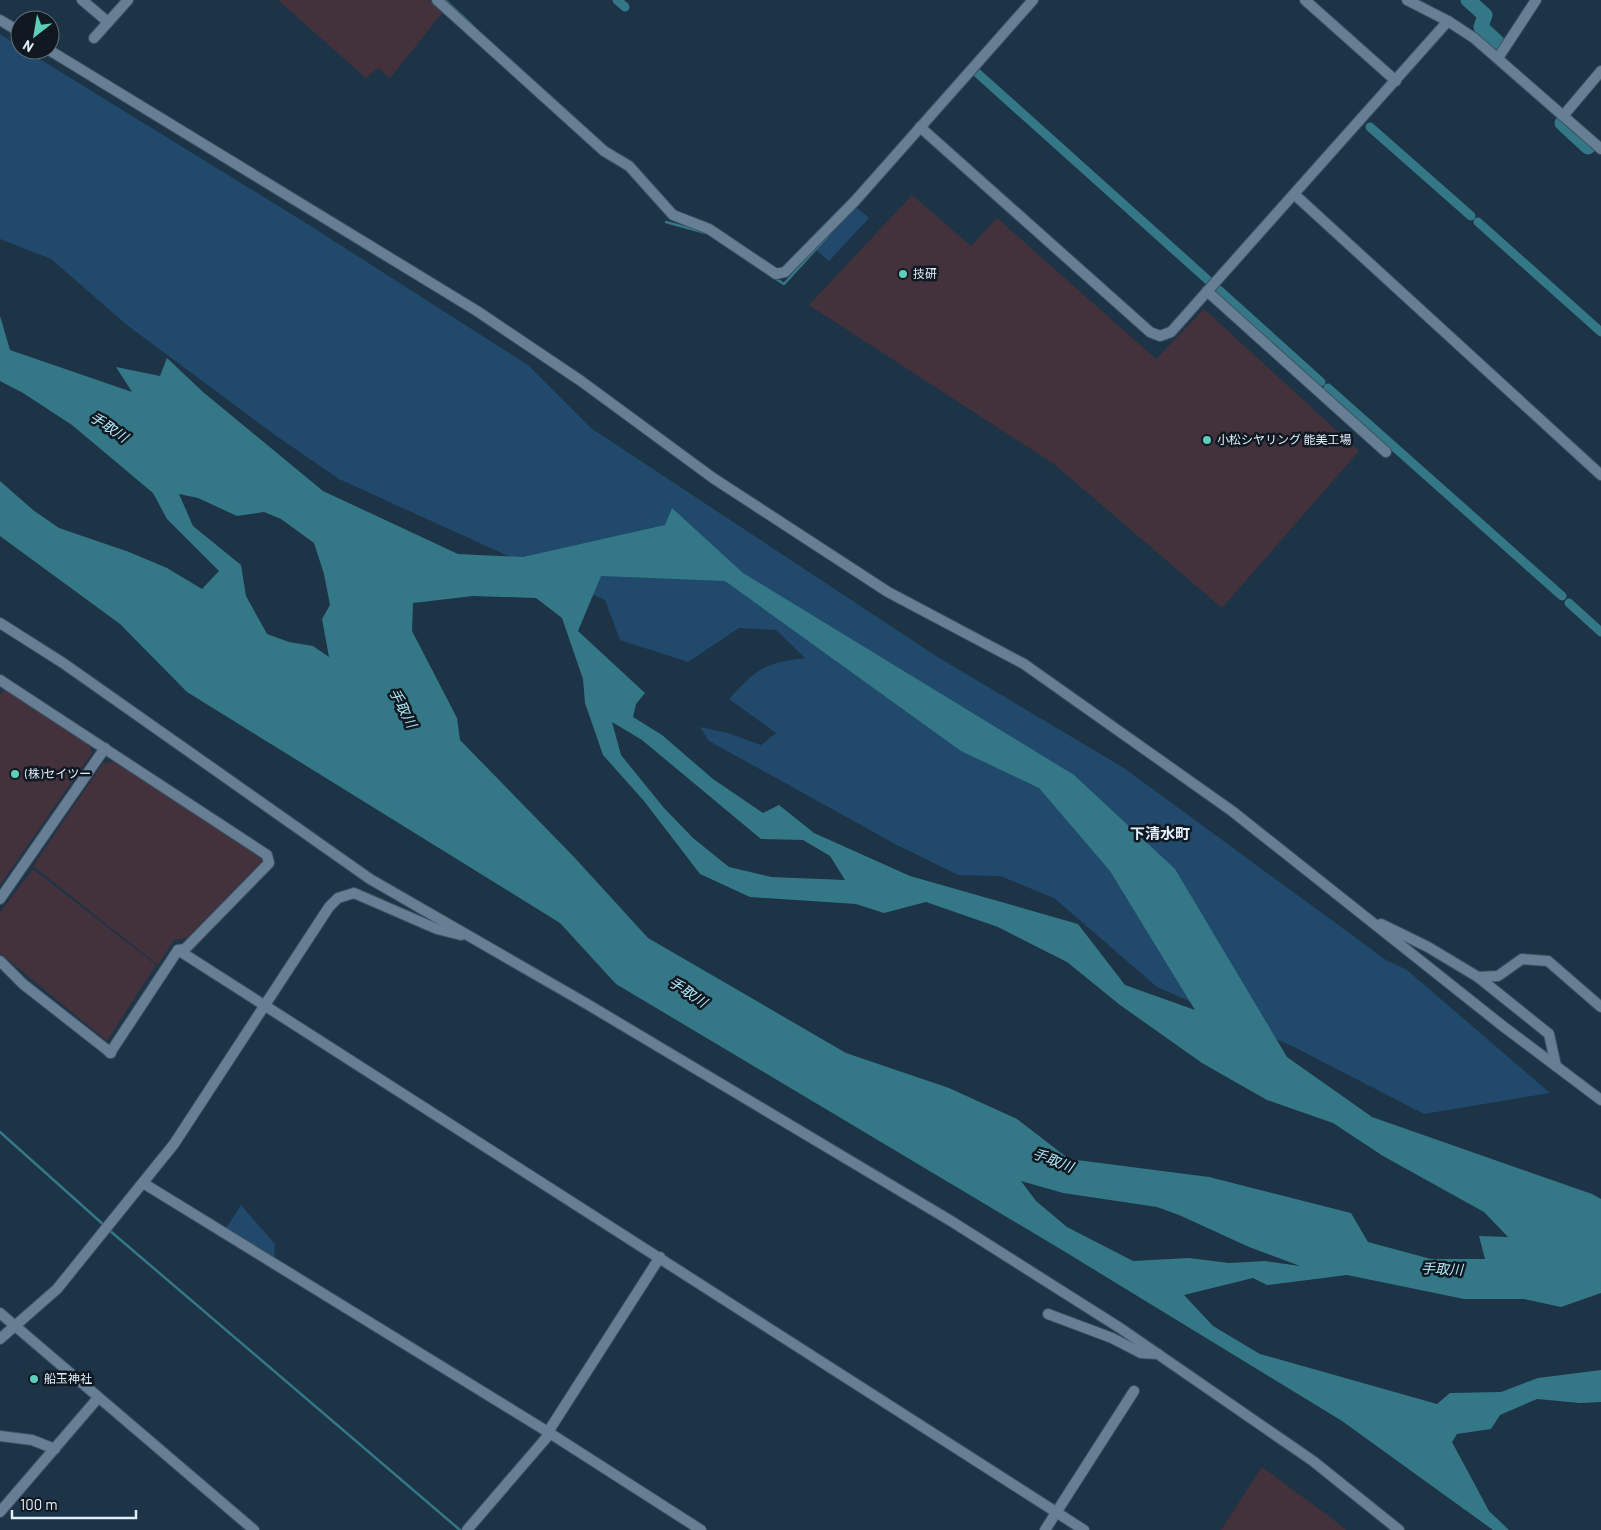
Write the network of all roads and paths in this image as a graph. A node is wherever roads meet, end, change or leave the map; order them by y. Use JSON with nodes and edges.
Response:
{"nodes":[{"id":1,"x":82,"y":0,"type":"edge"},
{"id":2,"x":128,"y":0,"type":"edge"},
{"id":3,"x":437,"y":0,"type":"edge"},
{"id":4,"x":1032,"y":0,"type":"edge"},
{"id":5,"x":1306,"y":0,"type":"edge"},
{"id":6,"x":1407,"y":0,"type":"edge"},
{"id":7,"x":1536,"y":0,"type":"edge"},
{"id":8,"x":1448,"y":21,"type":"junction"},
{"id":9,"x":108,"y":22,"type":"junction"},
{"id":10,"x":94,"y":38,"type":"dead end"},
{"id":11,"x":60,"y":57,"type":"edge"},
{"id":12,"x":1498,"y":58,"type":"junction"},
{"id":13,"x":1601,"y":71,"type":"edge"},
{"id":14,"x":1396,"y":81,"type":"junction"},
{"id":15,"x":1564,"y":116,"type":"junction"},
{"id":16,"x":920,"y":127,"type":"junction"},
{"id":17,"x":1601,"y":149,"type":"edge"},
{"id":18,"x":1294,"y":194,"type":"junction"},
{"id":19,"x":1207,"y":291,"type":"junction"},
{"id":20,"x":1386,"y":452,"type":"dead end"},
{"id":21,"x":1601,"y":475,"type":"edge"},
{"id":22,"x":0,"y":623,"type":"edge"},
{"id":23,"x":0,"y":680,"type":"edge"},
{"id":24,"x":105,"y":748,"type":"junction"},
{"id":25,"x":0,"y":899,"type":"edge"},
{"id":26,"x":1364,"y":916,"type":"junction"},
{"id":27,"x":466,"y":935,"type":"junction"},
{"id":28,"x":178,"y":950,"type":"junction"},
{"id":29,"x":0,"y":961,"type":"edge"},
{"id":30,"x":1478,"y":977,"type":"junction"},
{"id":31,"x":265,"y":1006,"type":"junction"},
{"id":32,"x":1601,"y":1007,"type":"edge"},
{"id":33,"x":1556,"y":1066,"type":"junction"},
{"id":34,"x":1601,"y":1100,"type":"edge"},
{"id":35,"x":142,"y":1183,"type":"junction"},
{"id":36,"x":660,"y":1257,"type":"junction"},
{"id":37,"x":0,"y":1313,"type":"edge"},
{"id":38,"x":1048,"y":1314,"type":"dead end"},
{"id":39,"x":15,"y":1326,"type":"junction"},
{"id":40,"x":0,"y":1339,"type":"edge"},
{"id":41,"x":1159,"y":1354,"type":"junction"},
{"id":42,"x":1134,"y":1391,"type":"dead end"},
{"id":43,"x":98,"y":1398,"type":"junction"},
{"id":44,"x":548,"y":1432,"type":"junction"},
{"id":45,"x":0,"y":1436,"type":"edge"},
{"id":46,"x":55,"y":1449,"type":"junction"},
{"id":47,"x":0,"y":1512,"type":"edge"},
{"id":48,"x":1056,"y":1512,"type":"junction"},
{"id":49,"x":254,"y":1530,"type":"edge"},
{"id":50,"x":467,"y":1530,"type":"edge"},
{"id":51,"x":701,"y":1530,"type":"edge"},
{"id":52,"x":1045,"y":1530,"type":"edge"},
{"id":53,"x":1084,"y":1530,"type":"edge"},
{"id":54,"x":1399,"y":1530,"type":"edge"}],
"edges":[{"from":1,"to":9,"type":"street"},
{"from":2,"to":9,"type":"street"},
{"from":3,"to":16,"type":"street"},
{"from":4,"to":16,"type":"street"},
{"from":5,"to":14,"type":"street"},
{"from":6,"to":8,"type":"street"},
{"from":7,"to":12,"type":"street"},
{"from":8,"to":12,"type":"street"},
{"from":8,"to":14,"type":"street"},
{"from":9,"to":10,"type":"street"},
{"from":11,"to":26,"type":"street"},
{"from":12,"to":15,"type":"street"},
{"from":13,"to":15,"type":"street"},
{"from":14,"to":18,"type":"street"},
{"from":15,"to":17,"type":"street"},
{"from":16,"to":19,"type":"street"},
{"from":18,"to":19,"type":"street"},
{"from":18,"to":21,"type":"street"},
{"from":19,"to":20,"type":"street"},
{"from":22,"to":27,"type":"street"},
{"from":23,"to":24,"type":"street"},
{"from":24,"to":25,"type":"street"},
{"from":24,"to":28,"type":"street"},
{"from":26,"to":30,"type":"street"},
{"from":26,"to":33,"type":"street"},
{"from":27,"to":31,"type":"street"},
{"from":27,"to":41,"type":"street"},
{"from":28,"to":29,"type":"street"},
{"from":28,"to":31,"type":"street"},
{"from":30,"to":32,"type":"street"},
{"from":30,"to":33,"type":"street"},
{"from":31,"to":35,"type":"street"},
{"from":31,"to":36,"type":"street"},
{"from":33,"to":34,"type":"street"},
{"from":35,"to":39,"type":"street"},
{"from":35,"to":44,"type":"street"},
{"from":36,"to":44,"type":"street"},
{"from":36,"to":48,"type":"street"},
{"from":37,"to":39,"type":"street"},
{"from":38,"to":41,"type":"street"},
{"from":39,"to":40,"type":"street"},
{"from":39,"to":43,"type":"street"},
{"from":41,"to":54,"type":"street"},
{"from":42,"to":48,"type":"street"},
{"from":43,"to":46,"type":"street"},
{"from":43,"to":49,"type":"street"},
{"from":44,"to":50,"type":"street"},
{"from":44,"to":51,"type":"street"},
{"from":45,"to":46,"type":"street"},
{"from":46,"to":47,"type":"street"},
{"from":48,"to":52,"type":"street"},
{"from":48,"to":53,"type":"street"}]}
